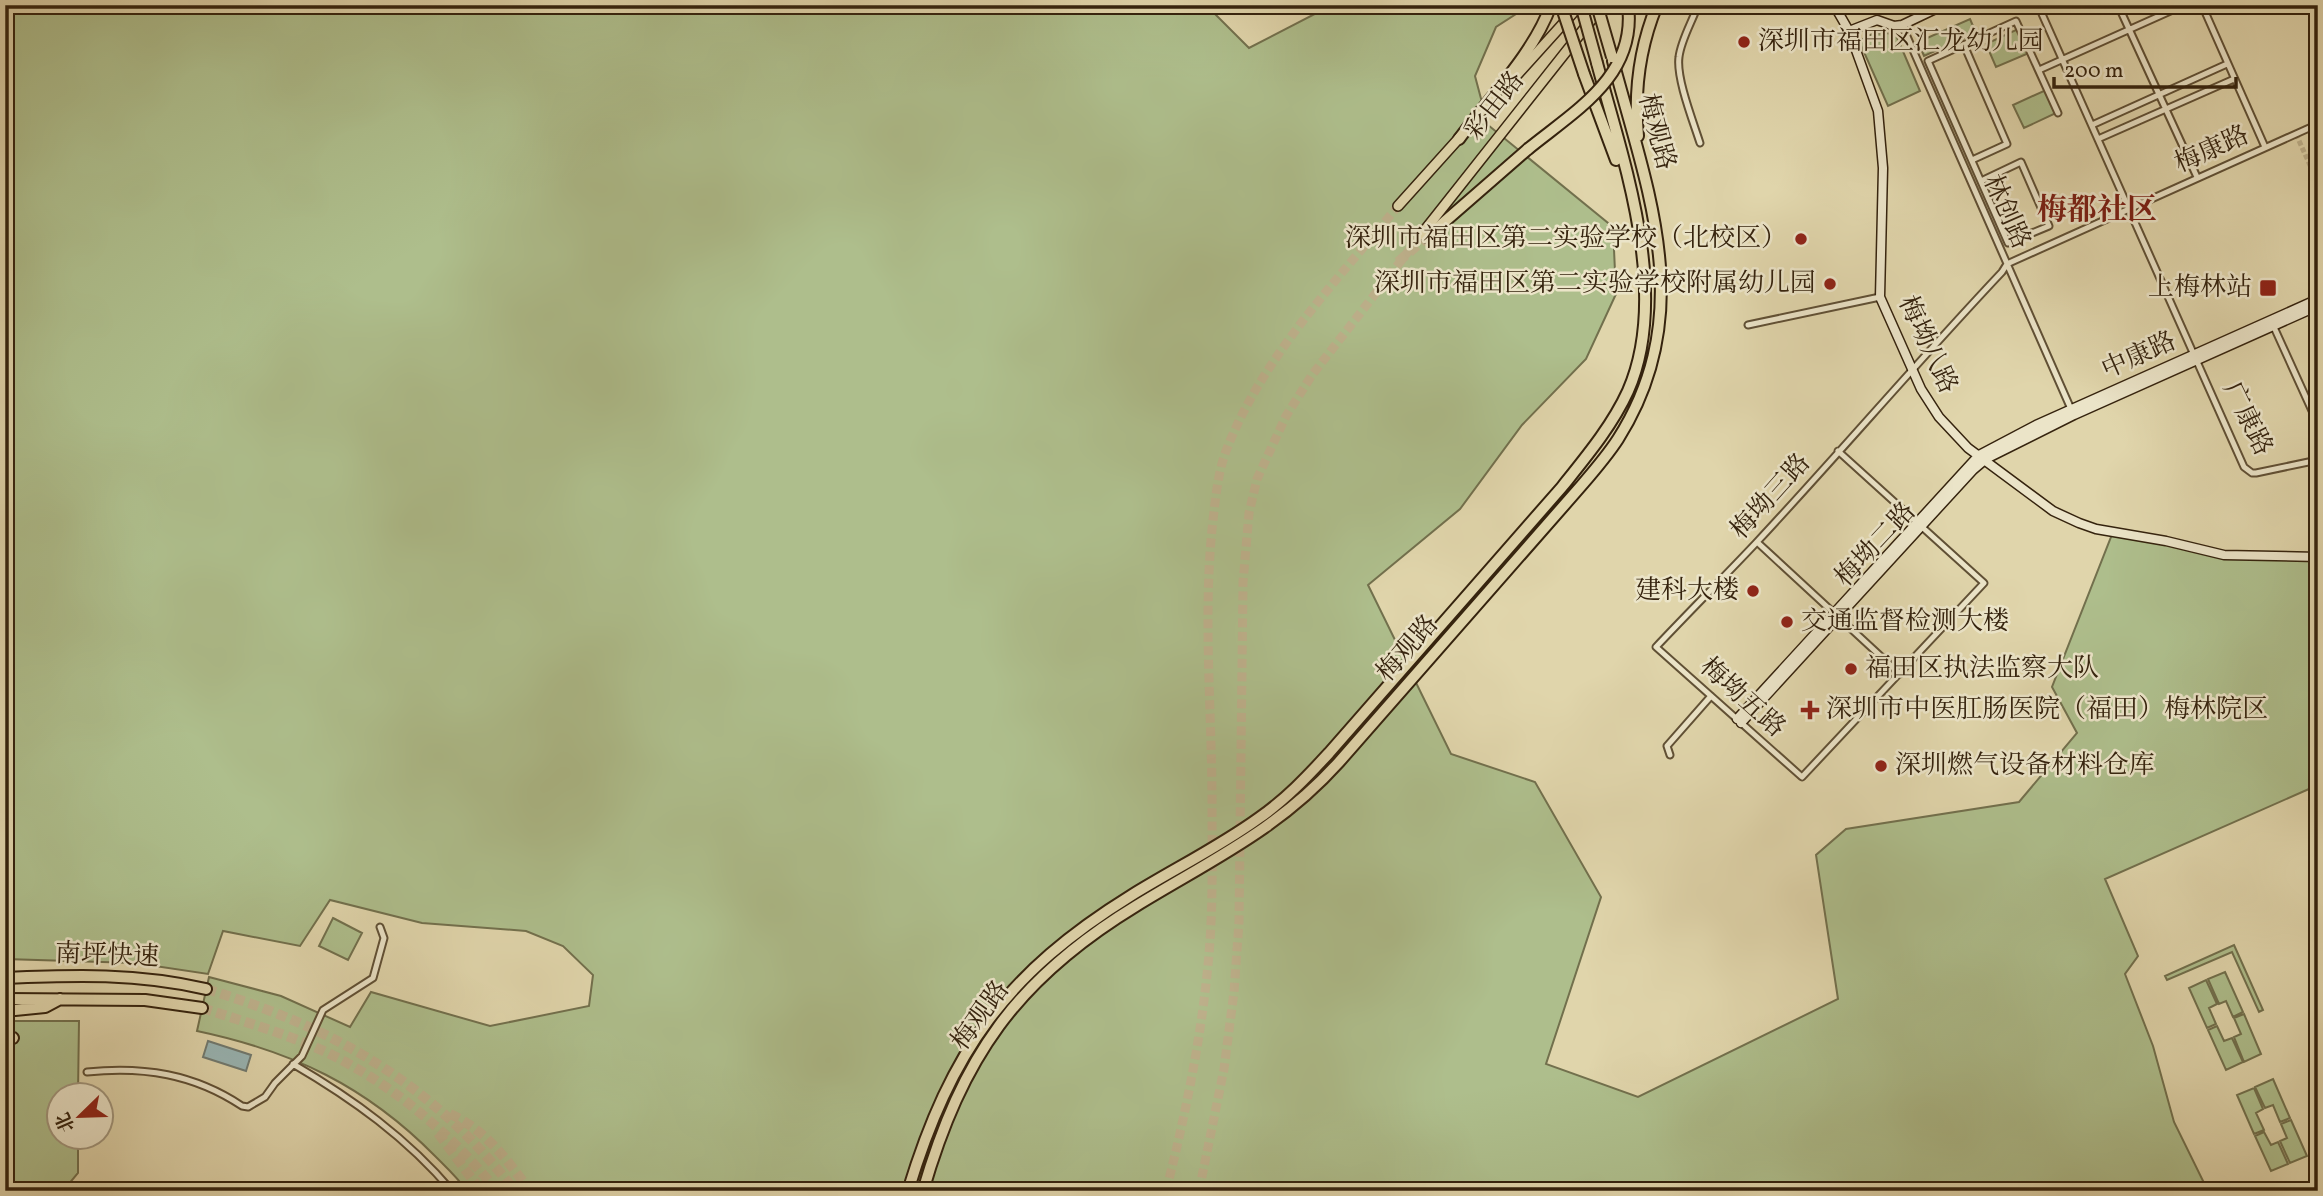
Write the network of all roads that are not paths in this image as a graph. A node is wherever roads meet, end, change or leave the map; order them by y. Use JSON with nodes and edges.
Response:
{"nodes":[{"id":1,"x":1551,"y":5,"type":"edge"},
{"id":2,"x":1561,"y":5,"type":"edge"},
{"id":3,"x":1581,"y":5,"type":"edge"},
{"id":4,"x":1597,"y":5,"type":"edge"},
{"id":5,"x":1603,"y":5,"type":"edge"},
{"id":6,"x":1628,"y":5,"type":"edge"},
{"id":7,"x":1657,"y":5,"type":"edge"},
{"id":8,"x":1698,"y":5,"type":"edge"},
{"id":9,"x":1834,"y":5,"type":"edge"},
{"id":10,"x":1944,"y":5,"type":"edge"},
{"id":11,"x":2038,"y":5,"type":"edge"},
{"id":12,"x":2118,"y":5,"type":"edge"},
{"id":13,"x":2183,"y":5,"type":"edge"},
{"id":14,"x":2202,"y":5,"type":"edge"},
{"id":15,"x":1902,"y":25,"type":"junction"},
{"id":16,"x":2129,"y":30,"type":"junction"},
{"id":17,"x":1849,"y":32,"type":"junction"},
{"id":18,"x":1964,"y":45,"type":"junction"},
{"id":19,"x":2062,"y":59,"type":"junction"},
{"id":20,"x":2227,"y":64,"type":"junction"},
{"id":21,"x":2039,"y":70,"type":"junction"},
{"id":22,"x":2234,"y":79,"type":"junction"},
{"id":23,"x":2159,"y":95,"type":"junction"},
{"id":24,"x":2165,"y":108,"type":"junction"},
{"id":25,"x":2058,"y":113,"type":"dead end"},
{"id":26,"x":2318,"y":124,"type":"edge"},
{"id":27,"x":2092,"y":125,"type":"junction"},
{"id":28,"x":1458,"y":139,"type":"junction"},
{"id":29,"x":2098,"y":139,"type":"junction"},
{"id":30,"x":1700,"y":143,"type":"dead end"},
{"id":31,"x":2265,"y":147,"type":"junction"},
{"id":32,"x":1972,"y":160,"type":"junction"},
{"id":33,"x":1644,"y":177,"type":"junction"},
{"id":34,"x":2197,"y":177,"type":"junction"},
{"id":35,"x":1981,"y":181,"type":"junction"},
{"id":36,"x":1398,"y":206,"type":"tunnel mouth"},
{"id":37,"x":2129,"y":208,"type":"junction"},
{"id":38,"x":1635,"y":211,"type":"junction"},
{"id":39,"x":1424,"y":236,"type":"joint"},
{"id":40,"x":2007,"y":264,"type":"junction"},
{"id":41,"x":1880,"y":297,"type":"junction"},
{"id":42,"x":2318,"y":299,"type":"edge"},
{"id":43,"x":2318,"y":306,"type":"edge"},
{"id":44,"x":2272,"y":322,"type":"junction"},
{"id":45,"x":1748,"y":325,"type":"dead end"},
{"id":46,"x":2196,"y":356,"type":"junction"},
{"id":47,"x":1912,"y":371,"type":"junction"},
{"id":48,"x":2072,"y":412,"type":"junction"},
{"id":49,"x":2318,"y":424,"type":"edge"},
{"id":50,"x":1838,"y":451,"type":"junction"},
{"id":51,"x":1982,"y":457,"type":"junction"},
{"id":52,"x":2318,"y":460,"type":"edge"},
{"id":53,"x":1918,"y":525,"type":"junction"},
{"id":54,"x":1757,"y":542,"type":"junction"},
{"id":55,"x":2318,"y":557,"type":"edge"},
{"id":56,"x":1835,"y":615,"type":"junction"},
{"id":57,"x":1656,"y":646,"type":"joint"},
{"id":58,"x":1900,"y":674,"type":"junction"},
{"id":59,"x":1710,"y":696,"type":"junction"},
{"id":60,"x":1739,"y":721,"type":"junction"},
{"id":61,"x":1670,"y":755,"type":"dead end"},
{"id":62,"x":2318,"y":918,"type":"edge"},
{"id":63,"x":380,"y":927,"type":"dead end"},
{"id":64,"x":2318,"y":965,"type":"edge"},
{"id":65,"x":5,"y":978,"type":"edge"},
{"id":66,"x":206,"y":989,"type":"tunnel mouth"},
{"id":67,"x":63,"y":998,"type":"junction"},
{"id":68,"x":5,"y":999,"type":"edge"},
{"id":69,"x":202,"y":1008,"type":"tunnel mouth"},
{"id":70,"x":5,"y":1011,"type":"edge"},
{"id":71,"x":293,"y":1064,"type":"junction"},
{"id":72,"x":87,"y":1073,"type":"dead end"},
{"id":73,"x":452,"y":1191,"type":"edge"},
{"id":74,"x":908,"y":1191,"type":"edge"},
{"id":75,"x":923,"y":1191,"type":"edge"}],
"edges":[{"from":1,"to":28,"type":"highway"},
{"from":2,"to":38,"type":"highway","bridge":true},
{"from":3,"to":28,"type":"main road","name":"彩田路"},
{"from":3,"to":38,"type":"highway","name":"梅观路","bridge":true},
{"from":4,"to":33,"type":"highway","name":"梅观路","bridge":true},
{"from":5,"to":39,"type":"main road","name":"彩田路"},
{"from":6,"to":39,"type":"highway","bridge":true},
{"from":7,"to":33,"type":"highway"},
{"from":8,"to":30,"type":"street"},
{"from":9,"to":17,"type":"street","name":"梅坳八路"},
{"from":10,"to":15,"type":"street"},
{"from":11,"to":19,"type":"street"},
{"from":12,"to":16,"type":"street"},
{"from":13,"to":16,"type":"street"},
{"from":14,"to":20,"type":"street"},
{"from":15,"to":17,"type":"street"},
{"from":15,"to":40,"type":"street","name":"林创路"},
{"from":16,"to":19,"type":"street"},
{"from":16,"to":23,"type":"street"},
{"from":17,"to":41,"type":"street","name":"梅坳八路"},
{"from":18,"to":21,"type":"street"},
{"from":18,"to":32,"type":"street"},
{"from":18,"to":32,"type":"street"},
{"from":19,"to":21,"type":"street"},
{"from":19,"to":27,"type":"street"},
{"from":20,"to":22,"type":"street"},
{"from":20,"to":23,"type":"street"},
{"from":21,"to":25,"type":"street"},
{"from":22,"to":24,"type":"street"},
{"from":22,"to":31,"type":"street"},
{"from":23,"to":24,"type":"street"},
{"from":23,"to":27,"type":"street"},
{"from":24,"to":29,"type":"street"},
{"from":24,"to":34,"type":"street"},
{"from":26,"to":31,"type":"street","name":"梅康路"},
{"from":27,"to":29,"type":"street"},
{"from":28,"to":36,"type":"main road","name":"彩田路"},
{"from":29,"to":37,"type":"street"},
{"from":31,"to":34,"type":"street","name":"梅康路"},
{"from":32,"to":35,"type":"street"},
{"from":33,"to":75,"type":"highway","name":"梅观路"},
{"from":34,"to":37,"type":"street","name":"梅康路"},
{"from":35,"to":35,"type":"street"},
{"from":37,"to":40,"type":"street","name":"梅康路"},
{"from":37,"to":46,"type":"street"},
{"from":38,"to":74,"type":"highway","name":"梅观路"},
{"from":40,"to":47,"type":"street","name":"梅坳三路"},
{"from":40,"to":48,"type":"street","name":"林创路"},
{"from":41,"to":45,"type":"street"},
{"from":41,"to":47,"type":"street","name":"梅坳八路"},
{"from":42,"to":44,"type":"street","name":"中康路"},
{"from":43,"to":44,"type":"street","name":"中康路"},
{"from":44,"to":46,"type":"street","name":"中康路"},
{"from":44,"to":49,"type":"street"},
{"from":46,"to":48,"type":"street","name":"中康路"},
{"from":46,"to":52,"type":"street","name":"广康路"},
{"from":47,"to":50,"type":"street","name":"梅坳三路"},
{"from":47,"to":51,"type":"street","name":"梅坳八路"},
{"from":48,"to":51,"type":"street","name":"中康路"},
{"from":50,"to":53,"type":"street"},
{"from":50,"to":54,"type":"street","name":"梅坳三路"},
{"from":51,"to":53,"type":"street","name":"梅坳二路"},
{"from":51,"to":55,"type":"street","name":"梅坳八路"},
{"from":53,"to":56,"type":"street","name":"梅坳二路"},
{"from":53,"to":58,"type":"street"},
{"from":54,"to":56,"type":"street"},
{"from":54,"to":57,"type":"street","name":"梅坳三路"},
{"from":56,"to":58,"type":"street"},
{"from":56,"to":60,"type":"street","name":"梅坳二路"},
{"from":57,"to":59,"type":"street","name":"梅坳五路"},
{"from":58,"to":60,"type":"street","name":"梅坳五路"},
{"from":59,"to":60,"type":"street","name":"梅坳五路"},
{"from":59,"to":61,"type":"street"},
{"from":62,"to":64,"type":"street"},
{"from":63,"to":71,"type":"street"},
{"from":65,"to":66,"type":"highway","name":"南坪快速"},
{"from":67,"to":68,"type":"highway","name":"南坪快速"},
{"from":67,"to":69,"type":"highway","name":"南坪快速"},
{"from":67,"to":70,"type":"highway"},
{"from":71,"to":72,"type":"street"},
{"from":71,"to":73,"type":"street"}]}
